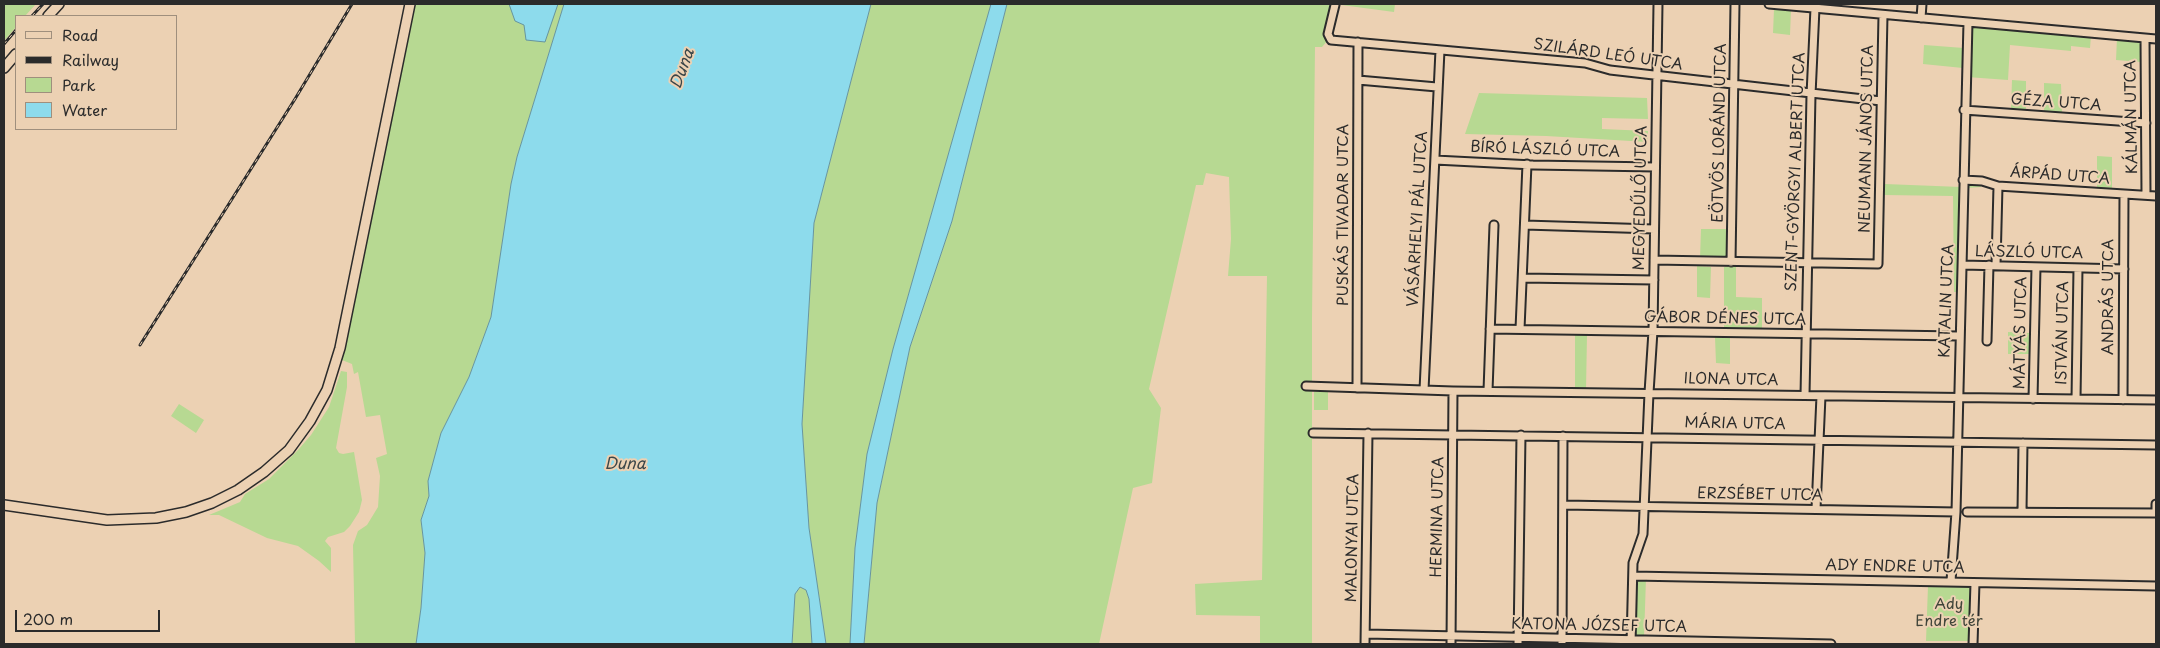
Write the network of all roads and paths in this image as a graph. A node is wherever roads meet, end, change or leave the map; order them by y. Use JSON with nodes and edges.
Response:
{"nodes":[{"id":1,"x":59,"y":4,"type":"edge"},
{"id":2,"x":410,"y":4,"type":"edge"},
{"id":3,"x":1658,"y":4,"type":"edge"},
{"id":4,"x":1735,"y":4,"type":"edge"},
{"id":5,"x":1769,"y":4,"type":"edge"},
{"id":6,"x":1922,"y":4,"type":"edge"},
{"id":7,"x":1334,"y":5,"type":"dead end"},
{"id":8,"x":1815,"y":8,"type":"junction"},
{"id":9,"x":49,"y":15,"type":"edge"},
{"id":10,"x":1883,"y":15,"type":"junction"},
{"id":11,"x":1921,"y":18,"type":"junction"},
{"id":12,"x":1968,"y":22,"type":"junction"},
{"id":13,"x":2145,"y":38,"type":"junction"},
{"id":14,"x":2156,"y":39,"type":"edge"},
{"id":15,"x":1358,"y":42,"type":"junction"},
{"id":16,"x":1440,"y":50,"type":"junction"},
{"id":17,"x":15,"y":55,"type":"edge"},
{"id":18,"x":4,"y":68,"type":"edge"},
{"id":19,"x":1656,"y":76,"type":"junction"},
{"id":20,"x":1358,"y":80,"type":"junction"},
{"id":21,"x":1735,"y":85,"type":"junction"},
{"id":22,"x":1438,"y":87,"type":"junction"},
{"id":23,"x":1811,"y":95,"type":"junction"},
{"id":24,"x":1881,"y":101,"type":"junction"},
{"id":25,"x":1964,"y":110,"type":"junction"},
{"id":26,"x":2146,"y":123,"type":"junction"},
{"id":27,"x":1435,"y":160,"type":"junction"},
{"id":28,"x":1527,"y":164,"type":"junction"},
{"id":29,"x":1655,"y":167,"type":"junction"},
{"id":30,"x":1963,"y":180,"type":"junction"},
{"id":31,"x":1998,"y":186,"type":"junction"},
{"id":32,"x":2124,"y":194,"type":"junction"},
{"id":33,"x":2146,"y":195,"type":"junction"},
{"id":34,"x":2156,"y":196,"type":"edge"},
{"id":35,"x":1494,"y":225,"type":"dead end"},
{"id":36,"x":1525,"y":225,"type":"junction"},
{"id":37,"x":1654,"y":228,"type":"junction"},
{"id":38,"x":1654,"y":260,"type":"junction"},
{"id":39,"x":1731,"y":262,"type":"junction"},
{"id":40,"x":1807,"y":263,"type":"junction"},
{"id":41,"x":1963,"y":265,"type":"junction"},
{"id":42,"x":1993,"y":265,"type":"junction"},
{"id":43,"x":2036,"y":267,"type":"junction"},
{"id":44,"x":2078,"y":268,"type":"junction"},
{"id":45,"x":2124,"y":269,"type":"junction"},
{"id":46,"x":1523,"y":278,"type":"junction"},
{"id":47,"x":1654,"y":280,"type":"junction"},
{"id":48,"x":1520,"y":328,"type":"junction"},
{"id":49,"x":1490,"y":329,"type":"junction"},
{"id":50,"x":1653,"y":330,"type":"junction"},
{"id":51,"x":1806,"y":335,"type":"junction"},
{"id":52,"x":1959,"y":336,"type":"junction"},
{"id":53,"x":1987,"y":341,"type":"dead end"},
{"id":54,"x":1306,"y":386,"type":"dead end"},
{"id":55,"x":1357,"y":388,"type":"junction"},
{"id":56,"x":1424,"y":390,"type":"junction"},
{"id":57,"x":1453,"y":391,"type":"junction"},
{"id":58,"x":1488,"y":391,"type":"junction"},
{"id":59,"x":1649,"y":393,"type":"junction"},
{"id":60,"x":1805,"y":395,"type":"junction"},
{"id":61,"x":1821,"y":396,"type":"junction"},
{"id":62,"x":1958,"y":398,"type":"junction"},
{"id":63,"x":2033,"y":399,"type":"junction"},
{"id":64,"x":2076,"y":399,"type":"junction"},
{"id":65,"x":2123,"y":400,"type":"junction"},
{"id":66,"x":2156,"y":400,"type":"edge"},
{"id":67,"x":1368,"y":432,"type":"junction"},
{"id":68,"x":1312,"y":433,"type":"dead end"},
{"id":69,"x":1453,"y":434,"type":"junction"},
{"id":70,"x":1521,"y":435,"type":"junction"},
{"id":71,"x":1563,"y":436,"type":"junction"},
{"id":72,"x":1647,"y":436,"type":"junction"},
{"id":73,"x":1820,"y":439,"type":"junction"},
{"id":74,"x":1958,"y":442,"type":"junction"},
{"id":75,"x":2023,"y":443,"type":"junction"},
{"id":76,"x":2156,"y":444,"type":"edge"},
{"id":77,"x":2156,"y":504,"type":"edge"},
{"id":78,"x":4,"y":505,"type":"edge"},
{"id":79,"x":1564,"y":506,"type":"junction"},
{"id":80,"x":1644,"y":508,"type":"junction"},
{"id":81,"x":1816,"y":510,"type":"junction"},
{"id":82,"x":2022,"y":511,"type":"junction"},
{"id":83,"x":1956,"y":512,"type":"junction"},
{"id":84,"x":1967,"y":512,"type":"dead end"},
{"id":85,"x":2156,"y":513,"type":"edge"},
{"id":86,"x":1633,"y":576,"type":"junction"},
{"id":87,"x":1951,"y":581,"type":"junction"},
{"id":88,"x":1974,"y":583,"type":"junction"},
{"id":89,"x":2156,"y":586,"type":"edge"},
{"id":90,"x":1366,"y":634,"type":"junction"},
{"id":91,"x":1451,"y":640,"type":"edge"},
{"id":92,"x":1518,"y":641,"type":"edge"},
{"id":93,"x":1562,"y":642,"type":"edge"},
{"id":94,"x":1631,"y":642,"type":"edge"},
{"id":95,"x":1365,"y":644,"type":"edge"},
{"id":96,"x":1831,"y":644,"type":"edge"},
{"id":97,"x":1973,"y":644,"type":"edge"}],
"edges":[{"from":1,"to":9,"type":"main road"},
{"from":2,"to":78,"type":"main road"},
{"from":3,"to":19,"type":"street","name":"MEGYEDŰLŐ UTCA"},
{"from":4,"to":21,"type":"street","name":"EÖTVÖS LORÁND UTCA"},
{"from":5,"to":8,"type":"street"},
{"from":6,"to":11,"type":"street"},
{"from":7,"to":15,"type":"street","name":"SZILÁRD LEÓ UTCA"},
{"from":8,"to":10,"type":"street"},
{"from":8,"to":23,"type":"street","name":"SZENT-GYÖRGYI ALBERT UTCA"},
{"from":10,"to":11,"type":"street"},
{"from":10,"to":24,"type":"street","name":"NEUMANN JÁNOS UTCA"},
{"from":11,"to":12,"type":"street"},
{"from":12,"to":13,"type":"street"},
{"from":12,"to":25,"type":"street","name":"KATALIN UTCA"},
{"from":13,"to":14,"type":"street"},
{"from":13,"to":26,"type":"street","name":"KÁLMÁN UTCA"},
{"from":15,"to":16,"type":"street","name":"SZILÁRD LEÓ UTCA"},
{"from":15,"to":20,"type":"street","name":"PUSKÁS TIVADAR UTCA"},
{"from":16,"to":19,"type":"street","name":"SZILÁRD LEÓ UTCA"},
{"from":16,"to":22,"type":"street","name":"VÁSÁRHELYI PÁL UTCA"},
{"from":17,"to":18,"type":"main road"},
{"from":19,"to":21,"type":"street","name":"SZILÁRD LEÓ UTCA"},
{"from":19,"to":29,"type":"street","name":"MEGYEDŰLŐ UTCA"},
{"from":20,"to":22,"type":"street"},
{"from":20,"to":55,"type":"street","name":"PUSKÁS TIVADAR UTCA"},
{"from":21,"to":23,"type":"street","name":"SZILÁRD LEÓ UTCA"},
{"from":21,"to":39,"type":"street","name":"EÖTVÖS LORÁND UTCA"},
{"from":22,"to":27,"type":"street","name":"VÁSÁRHELYI PÁL UTCA"},
{"from":23,"to":24,"type":"street","name":"SZILÁRD LEÓ UTCA"},
{"from":23,"to":40,"type":"street","name":"SZENT-GYÖRGYI ALBERT UTCA"},
{"from":24,"to":40,"type":"street","name":"NEUMANN JÁNOS UTCA"},
{"from":25,"to":26,"type":"street","name":"GÉZA UTCA"},
{"from":25,"to":30,"type":"street","name":"KATALIN UTCA"},
{"from":26,"to":33,"type":"street","name":"KÁLMÁN UTCA"},
{"from":27,"to":28,"type":"street","name":"BÍRÓ LÁSZLÓ UTCA"},
{"from":27,"to":56,"type":"street","name":"VÁSÁRHELYI PÁL UTCA"},
{"from":28,"to":29,"type":"street","name":"BÍRÓ LÁSZLÓ UTCA"},
{"from":28,"to":36,"type":"street"},
{"from":29,"to":37,"type":"street","name":"MEGYEDŰLŐ UTCA"},
{"from":30,"to":31,"type":"street","name":"ÁRPÁD UTCA"},
{"from":30,"to":41,"type":"street","name":"KATALIN UTCA"},
{"from":31,"to":32,"type":"street","name":"ÁRPÁD UTCA"},
{"from":31,"to":42,"type":"street"},
{"from":32,"to":33,"type":"street","name":"ÁRPÁD UTCA"},
{"from":32,"to":45,"type":"street","name":"ANDRÁS UTCA"},
{"from":33,"to":34,"type":"street","name":"ÁRPÁD UTCA"},
{"from":35,"to":49,"type":"street"},
{"from":36,"to":37,"type":"street"},
{"from":36,"to":46,"type":"street"},
{"from":37,"to":38,"type":"street","name":"MEGYEDŰLŐ UTCA"},
{"from":38,"to":39,"type":"street"},
{"from":38,"to":47,"type":"street","name":"MEGYEDŰLŐ UTCA"},
{"from":39,"to":40,"type":"street"},
{"from":40,"to":51,"type":"street","name":"SZENT-GYÖRGYI ALBERT UTCA"},
{"from":41,"to":42,"type":"street","name":"LÁSZLÓ UTCA"},
{"from":41,"to":52,"type":"street","name":"KATALIN UTCA"},
{"from":42,"to":43,"type":"street","name":"LÁSZLÓ UTCA"},
{"from":42,"to":53,"type":"street"},
{"from":43,"to":44,"type":"street","name":"LÁSZLÓ UTCA"},
{"from":43,"to":63,"type":"street","name":"MÁTYÁS UTCA"},
{"from":44,"to":45,"type":"street","name":"LÁSZLÓ UTCA"},
{"from":44,"to":64,"type":"street","name":"ISTVÁN UTCA"},
{"from":45,"to":65,"type":"street","name":"ANDRÁS UTCA"},
{"from":46,"to":47,"type":"street"},
{"from":46,"to":48,"type":"street"},
{"from":47,"to":50,"type":"street","name":"MEGYEDŰLŐ UTCA"},
{"from":48,"to":49,"type":"street","name":"GÁBOR DÉNES UTCA"},
{"from":48,"to":50,"type":"street","name":"GÁBOR DÉNES UTCA"},
{"from":49,"to":58,"type":"street"},
{"from":50,"to":51,"type":"street","name":"GÁBOR DÉNES UTCA"},
{"from":50,"to":59,"type":"street","name":"MEGYEDŰLŐ UTCA"},
{"from":51,"to":52,"type":"street","name":"GÁBOR DÉNES UTCA"},
{"from":51,"to":60,"type":"street","name":"SZENT-GYÖRGYI ALBERT UTCA"},
{"from":52,"to":62,"type":"street","name":"KATALIN UTCA"},
{"from":54,"to":55,"type":"street","name":"ILONA UTCA"},
{"from":55,"to":56,"type":"street","name":"ILONA UTCA"},
{"from":56,"to":57,"type":"street","name":"ILONA UTCA"},
{"from":57,"to":58,"type":"street","name":"ILONA UTCA"},
{"from":57,"to":69,"type":"street","name":"HERMINA UTCA"},
{"from":58,"to":59,"type":"street","name":"ILONA UTCA"},
{"from":59,"to":60,"type":"street","name":"ILONA UTCA"},
{"from":59,"to":72,"type":"street","name":"MEGYEDŰLŐ UTCA"},
{"from":60,"to":61,"type":"street","name":"ILONA UTCA"},
{"from":61,"to":62,"type":"street","name":"ILONA UTCA"},
{"from":61,"to":73,"type":"street"},
{"from":62,"to":63,"type":"street","name":"ILONA UTCA"},
{"from":62,"to":74,"type":"street","name":"KATALIN UTCA"},
{"from":63,"to":64,"type":"street","name":"ILONA UTCA"},
{"from":64,"to":65,"type":"street","name":"ILONA UTCA"},
{"from":65,"to":66,"type":"street","name":"ILONA UTCA"},
{"from":67,"to":68,"type":"street","name":"MÁRIA UTCA"},
{"from":67,"to":69,"type":"street","name":"MÁRIA UTCA"},
{"from":67,"to":90,"type":"street","name":"MALONYAI UTCA"},
{"from":69,"to":70,"type":"street","name":"MÁRIA UTCA"},
{"from":69,"to":91,"type":"street","name":"HERMINA UTCA"},
{"from":70,"to":71,"type":"street","name":"MÁRIA UTCA"},
{"from":70,"to":92,"type":"street"},
{"from":71,"to":72,"type":"street","name":"MÁRIA UTCA"},
{"from":71,"to":79,"type":"street"},
{"from":72,"to":73,"type":"street","name":"MÁRIA UTCA"},
{"from":72,"to":80,"type":"street","name":"MEGYEDŰLŐ UTCA"},
{"from":73,"to":74,"type":"street","name":"MÁRIA UTCA"},
{"from":73,"to":81,"type":"street"},
{"from":74,"to":75,"type":"street","name":"MÁRIA UTCA"},
{"from":74,"to":83,"type":"street","name":"KATALIN UTCA"},
{"from":75,"to":76,"type":"street","name":"MÁRIA UTCA"},
{"from":75,"to":82,"type":"street"},
{"from":77,"to":85,"type":"street"},
{"from":79,"to":80,"type":"street","name":"ERZSÉBET UTCA"},
{"from":79,"to":93,"type":"street"},
{"from":80,"to":81,"type":"street","name":"ERZSÉBET UTCA"},
{"from":80,"to":86,"type":"street","name":"MEGYEDŰLŐ UTCA"},
{"from":81,"to":83,"type":"street","name":"ERZSÉBET UTCA"},
{"from":82,"to":84,"type":"street"},
{"from":82,"to":85,"type":"street"},
{"from":83,"to":87,"type":"street","name":"KATALIN UTCA"},
{"from":86,"to":87,"type":"street","name":"ADY ENDRE UTCA"},
{"from":86,"to":94,"type":"street","name":"MEGYEDŰLŐ UTCA"},
{"from":87,"to":88,"type":"street","name":"ADY ENDRE UTCA"},
{"from":88,"to":89,"type":"street","name":"ADY ENDRE UTCA"},
{"from":88,"to":97,"type":"street"},
{"from":90,"to":91,"type":"street","name":"KATONA JÓZSEF UTCA"},
{"from":90,"to":95,"type":"street","name":"MALONYAI UTCA"},
{"from":91,"to":92,"type":"street","name":"KATONA JÓZSEF UTCA"},
{"from":92,"to":93,"type":"street","name":"KATONA JÓZSEF UTCA"},
{"from":93,"to":94,"type":"street","name":"KATONA JÓZSEF UTCA"},
{"from":94,"to":96,"type":"street","name":"KATONA JÓZSEF UTCA"}]}
